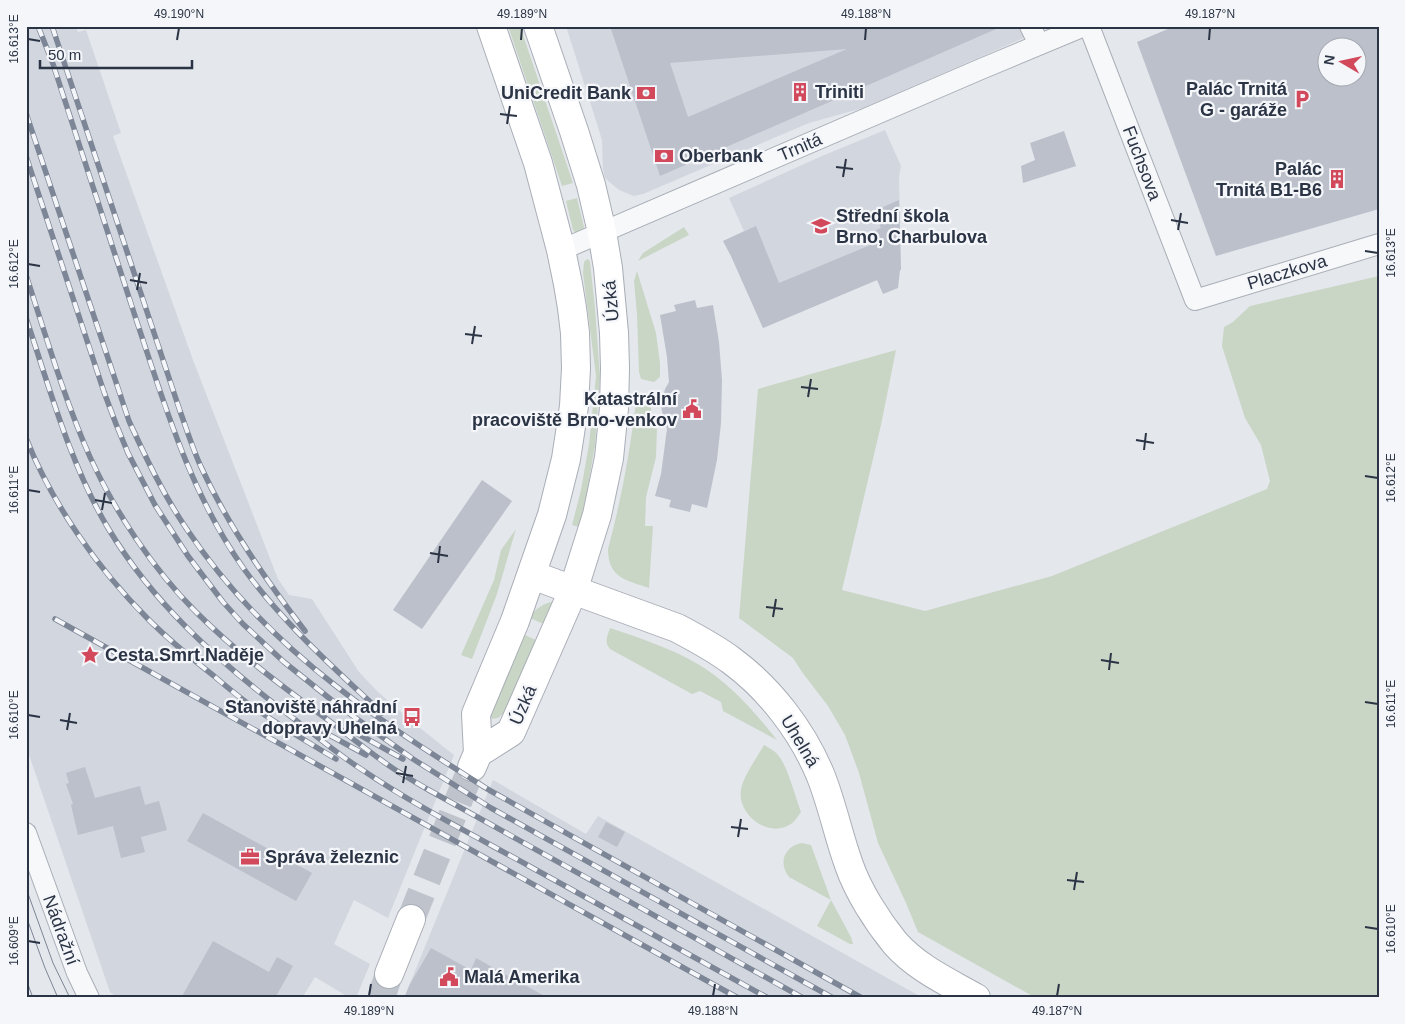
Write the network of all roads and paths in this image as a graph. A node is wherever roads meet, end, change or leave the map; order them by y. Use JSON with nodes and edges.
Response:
{"nodes":[{"id":1,"x":491,"y":26,"type":"edge"},
{"id":2,"x":538,"y":26,"type":"edge"},
{"id":3,"x":1030,"y":26,"type":"edge"},
{"id":4,"x":1084,"y":26,"type":"edge"},
{"id":5,"x":1089,"y":26,"type":"edge"},
{"id":6,"x":1039,"y":44,"type":"junction"},
{"id":7,"x":602,"y":232,"type":"junction"},
{"id":8,"x":1379,"y":244,"type":"edge"},
{"id":9,"x":561,"y":250,"type":"junction"},
{"id":10,"x":1195,"y":300,"type":"joint"},
{"id":11,"x":532,"y":575,"type":"junction"},
{"id":12,"x":573,"y":591,"type":"junction"},
{"id":13,"x":26,"y":833,"type":"edge"},
{"id":14,"x":411,"y":919,"type":"tunnel mouth"},
{"id":15,"x":389,"y":974,"type":"tunnel mouth"},
{"id":16,"x":89,"y":998,"type":"edge"},
{"id":17,"x":976,"y":998,"type":"edge"}],
"edges":[{"from":1,"to":9,"type":"main road","name":"Úzká"},
{"from":2,"to":7,"type":"main road","name":"Úzká"},
{"from":3,"to":6,"type":"street"},
{"from":4,"to":6,"type":"street","name":"Trnitá"},
{"from":5,"to":10,"type":"street","name":"Fuchsova"},
{"from":6,"to":7,"type":"street","name":"Trnitá"},
{"from":7,"to":9,"type":"street","name":"Trnitá"},
{"from":7,"to":12,"type":"main road","name":"Úzká"},
{"from":8,"to":10,"type":"street","name":"Placzkova"},
{"from":9,"to":11,"type":"main road","name":"Úzká"},
{"from":11,"to":12,"type":"main road","name":"Uhelná"},
{"from":11,"to":12,"type":"main road","name":"Úzká"},
{"from":12,"to":17,"type":"main road","name":"Uhelná"},
{"from":13,"to":16,"type":"street","name":"Nádražní"},
{"from":14,"to":15,"type":"main road"}]}
